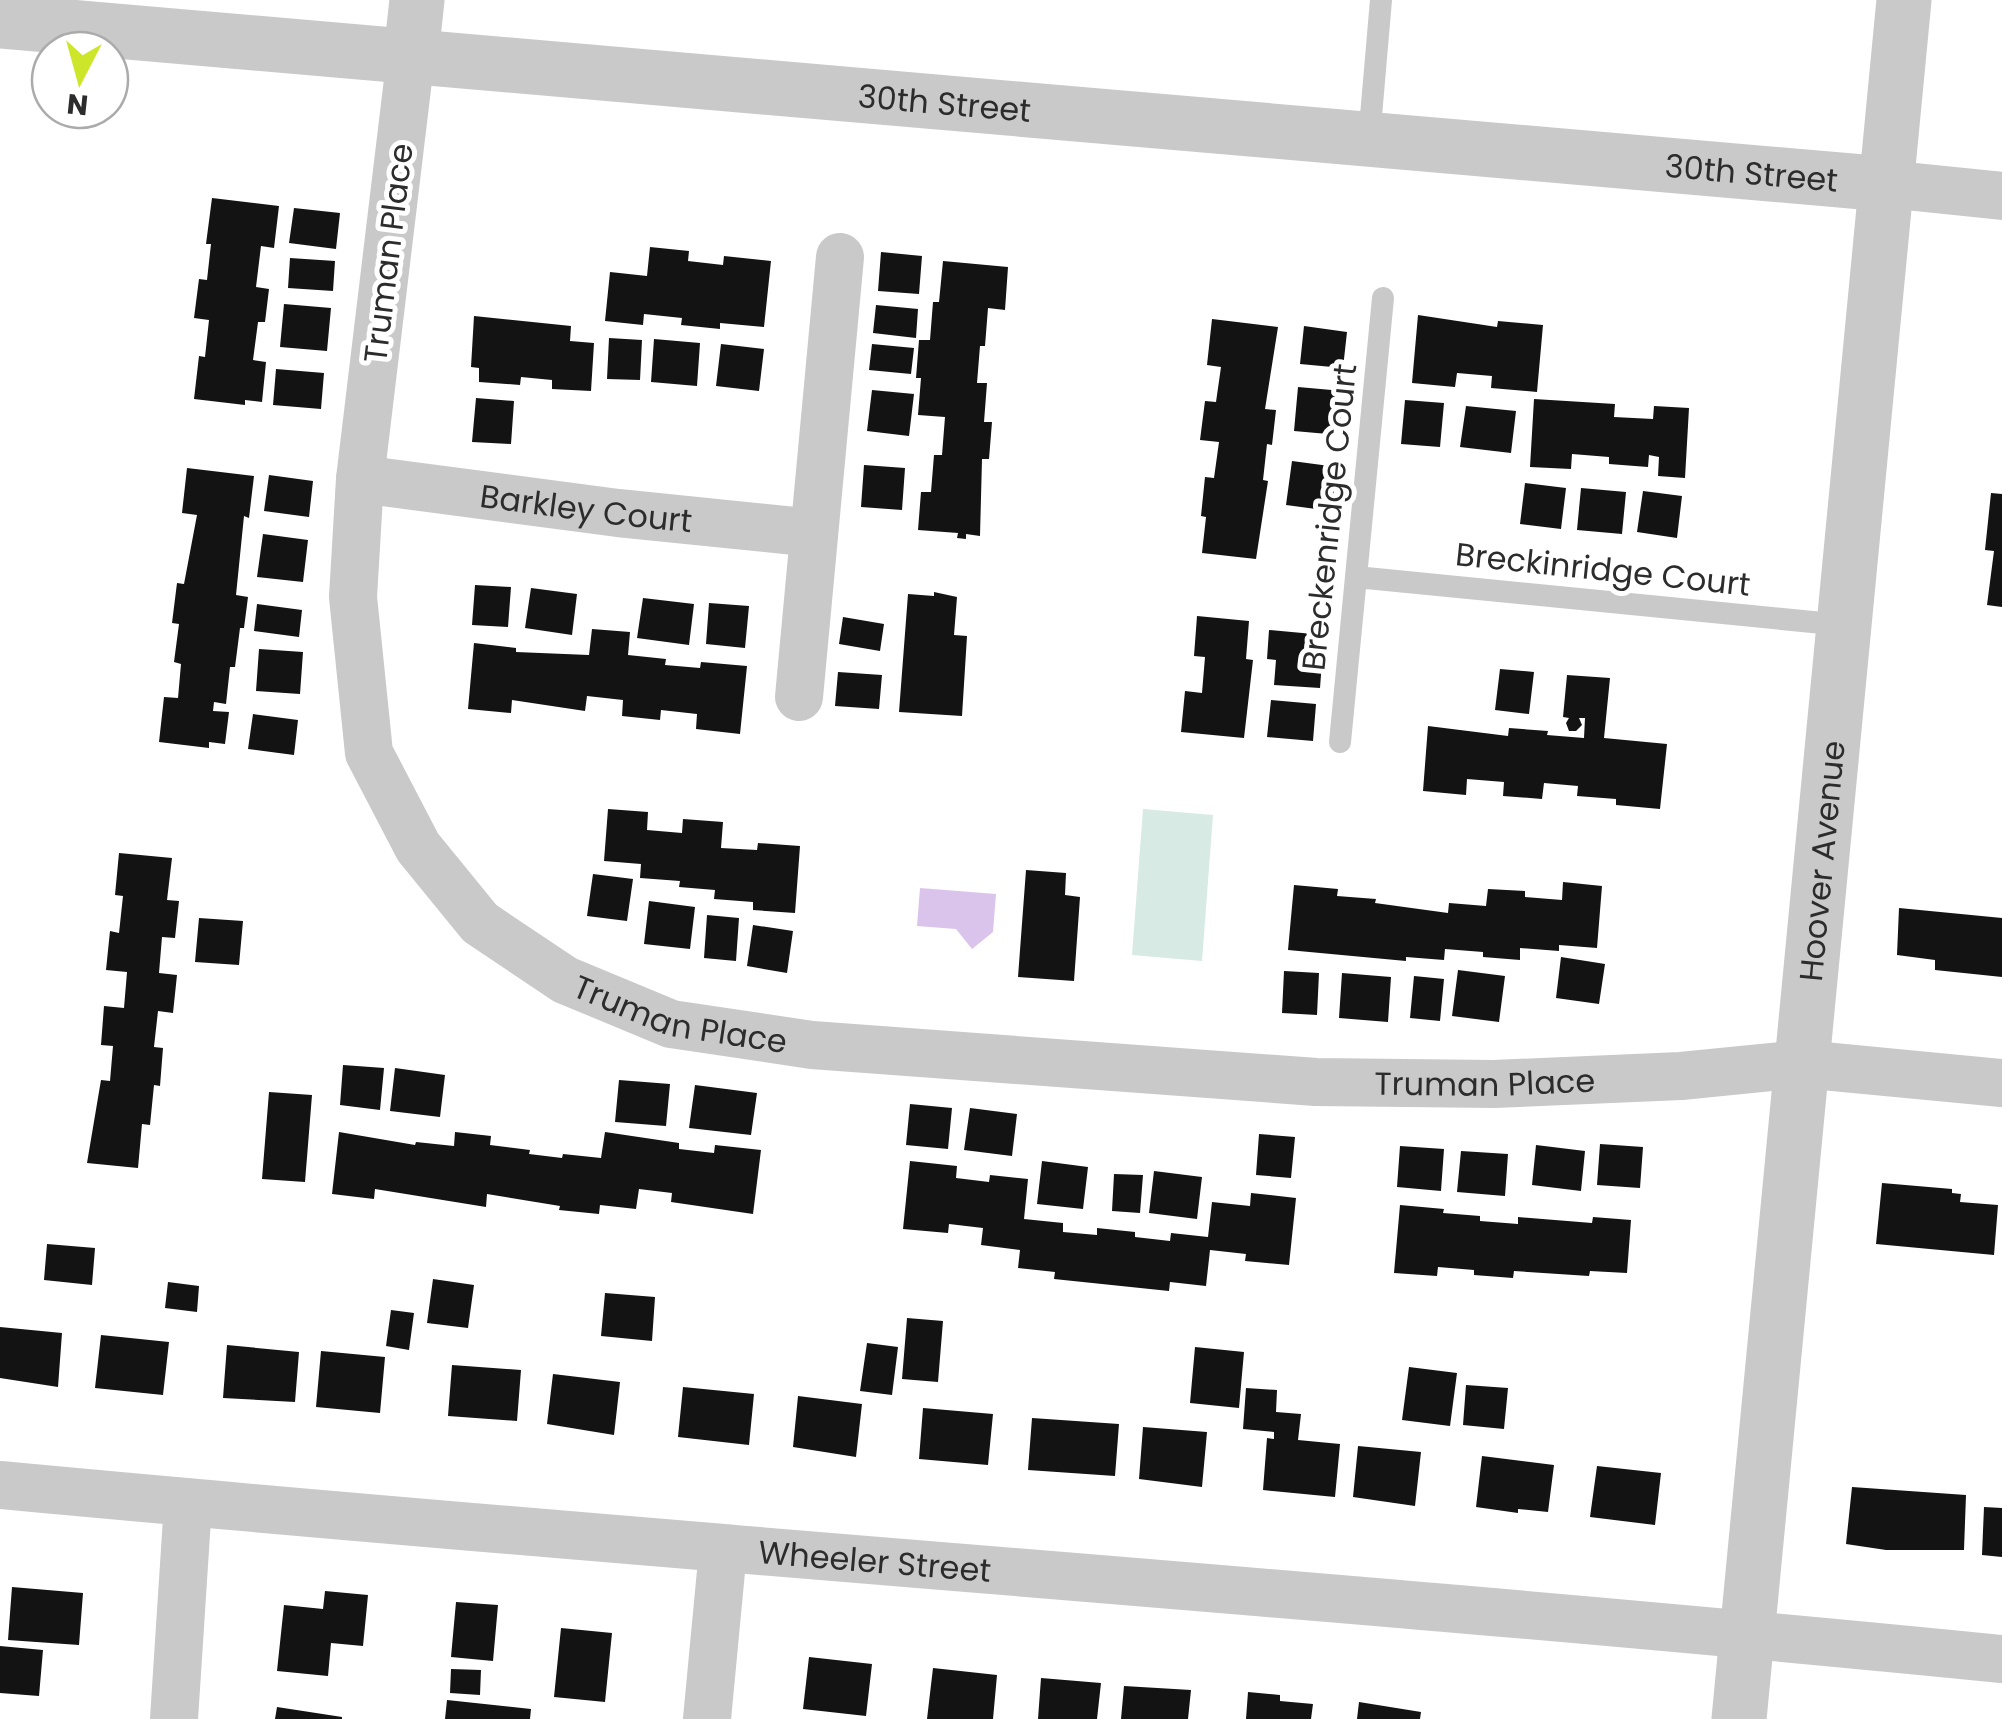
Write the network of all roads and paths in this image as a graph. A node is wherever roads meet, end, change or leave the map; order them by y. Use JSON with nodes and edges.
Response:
{"nodes":[{"id":1,"x":417,"y":0,"type":"edge"},
{"id":2,"x":1381,"y":0,"type":"edge"},
{"id":3,"x":1904,"y":0,"type":"edge"},
{"id":4,"x":0,"y":22,"type":"edge"},
{"id":5,"x":411,"y":55,"type":"junction"},
{"id":6,"x":1369,"y":139,"type":"junction"},
{"id":7,"x":1886,"y":184,"type":"junction"},
{"id":8,"x":2002,"y":196,"type":"edge"},
{"id":9,"x":840,"y":257,"type":"dead end"},
{"id":10,"x":1384,"y":298,"type":"dead end"},
{"id":11,"x":360,"y":479,"type":"junction"},
{"id":12,"x":814,"y":533,"type":"junction"},
{"id":13,"x":1356,"y":577,"type":"junction"},
{"id":14,"x":1844,"y":625,"type":"junction"},
{"id":15,"x":799,"y":696,"type":"dead end"},
{"id":16,"x":1340,"y":742,"type":"dead end"},
{"id":17,"x":1802,"y":1064,"type":"junction"},
{"id":18,"x":2002,"y":1083,"type":"edge"},
{"id":19,"x":0,"y":1485,"type":"edge"},
{"id":20,"x":188,"y":1503,"type":"junction"},
{"id":21,"x":723,"y":1550,"type":"junction"},
{"id":22,"x":1747,"y":1634,"type":"junction"},
{"id":23,"x":2002,"y":1658,"type":"edge"},
{"id":24,"x":174,"y":1719,"type":"edge"},
{"id":25,"x":707,"y":1719,"type":"edge"},
{"id":26,"x":1739,"y":1719,"type":"edge"}],
"edges":[{"from":1,"to":5,"type":"street"},
{"from":2,"to":6,"type":"lane"},
{"from":3,"to":7,"type":"street","name":"Hoover Avenue"},
{"from":4,"to":5,"type":"street","name":"30th Street"},
{"from":5,"to":6,"type":"street","name":"30th Street"},
{"from":5,"to":11,"type":"street","name":"Truman Place"},
{"from":6,"to":7,"type":"street","name":"30th Street"},
{"from":7,"to":8,"type":"street"},
{"from":7,"to":14,"type":"street","name":"Hoover Avenue"},
{"from":9,"to":12,"type":"street"},
{"from":10,"to":13,"type":"lane","name":"Breckenridge Court"},
{"from":11,"to":12,"type":"street","name":"Barkley Court"},
{"from":11,"to":17,"type":"street","name":"Truman Place"},
{"from":12,"to":15,"type":"street"},
{"from":13,"to":14,"type":"lane","name":"Breckinridge Court"},
{"from":13,"to":16,"type":"lane","name":"Breckenridge Court"},
{"from":14,"to":17,"type":"street","name":"Hoover Avenue"},
{"from":17,"to":18,"type":"street","name":"Truman Place"},
{"from":17,"to":22,"type":"street","name":"Hoover Avenue"},
{"from":19,"to":20,"type":"street","name":"Wheeler Street"},
{"from":20,"to":21,"type":"street","name":"Wheeler Street"},
{"from":20,"to":24,"type":"street"},
{"from":21,"to":22,"type":"street","name":"Wheeler Street"},
{"from":21,"to":25,"type":"street"},
{"from":22,"to":23,"type":"street","name":"Wheeler Street"},
{"from":22,"to":26,"type":"street","name":"Hoover Avenue"}]}
